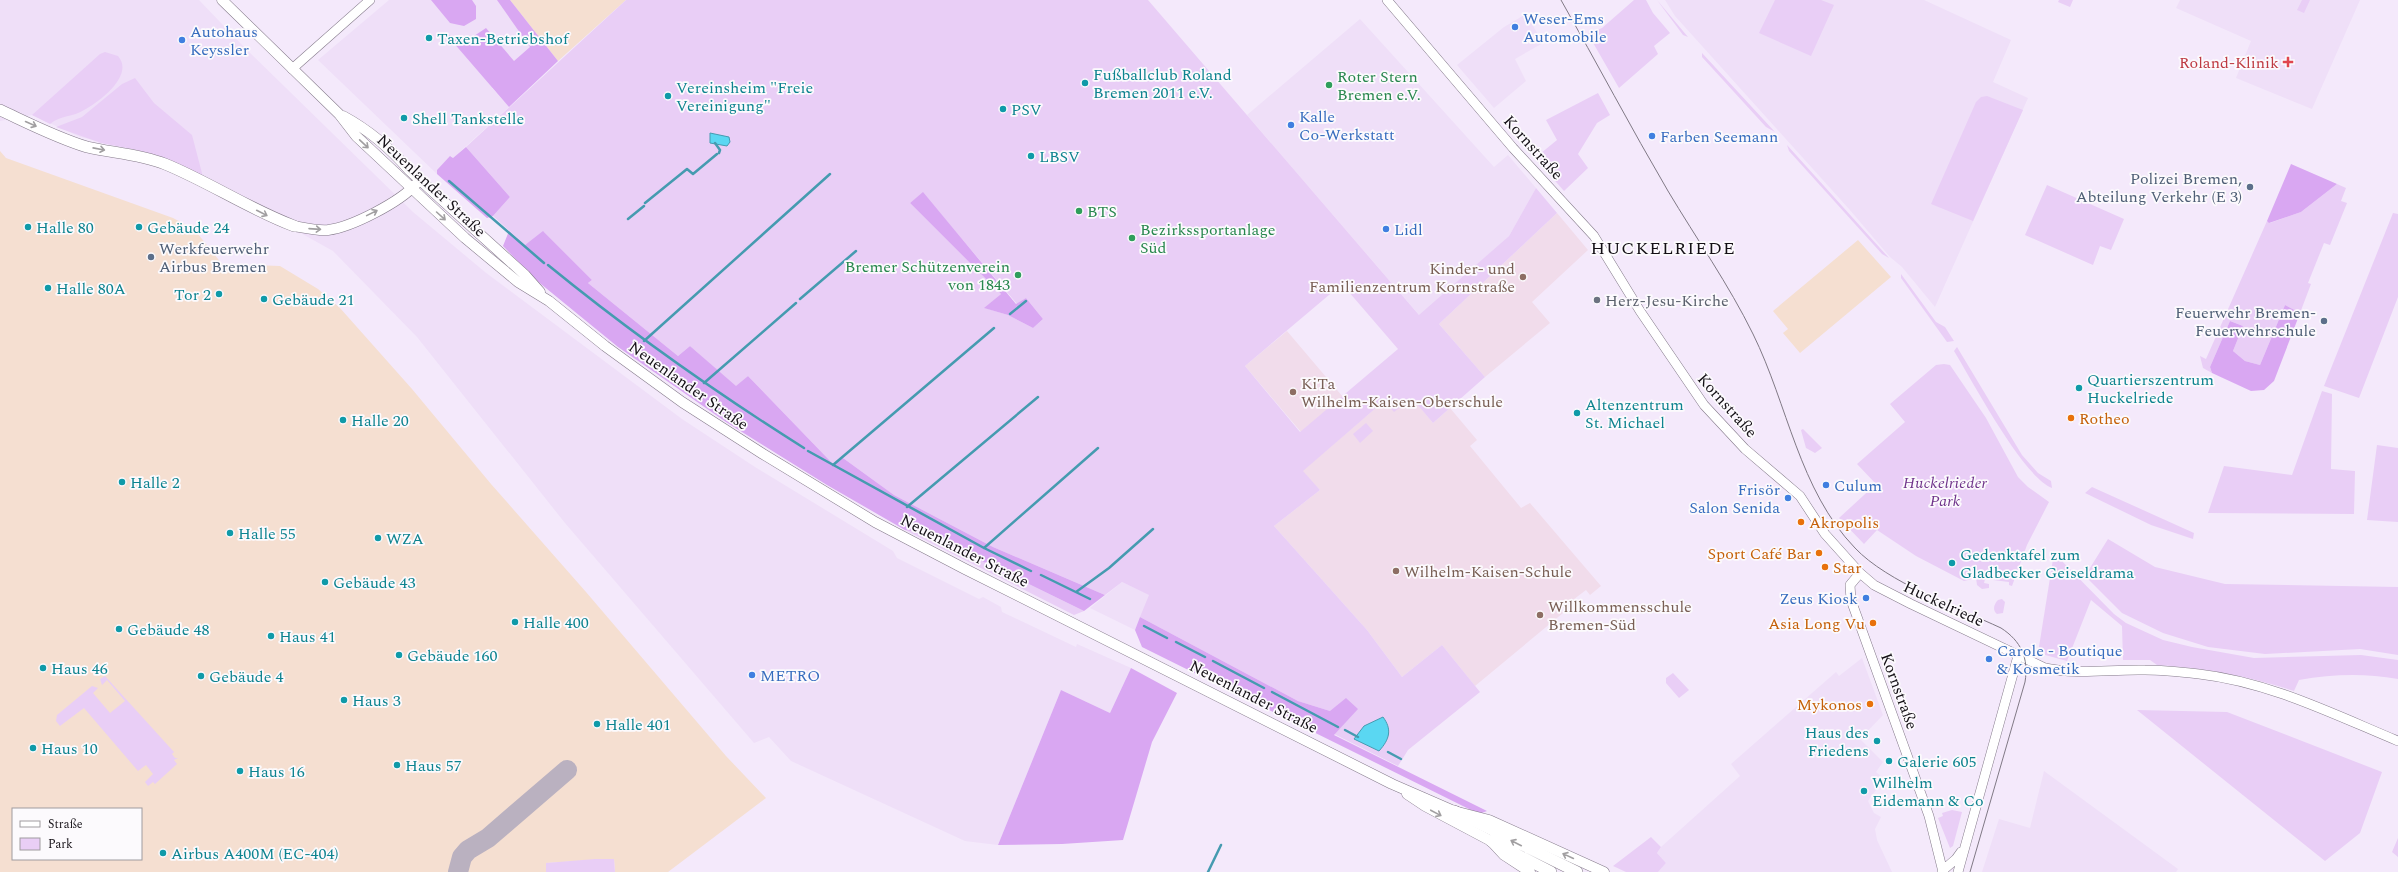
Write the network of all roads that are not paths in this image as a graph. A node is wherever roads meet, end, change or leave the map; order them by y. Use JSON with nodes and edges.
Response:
{"nodes":[{"id":1,"x":222,"y":0,"type":"edge"},
{"id":2,"x":370,"y":0,"type":"edge"},
{"id":3,"x":1387,"y":0,"type":"edge"},
{"id":4,"x":292,"y":69,"type":"junction"},
{"id":5,"x":0,"y":110,"type":"edge"},
{"id":6,"x":339,"y":114,"type":"junction"},
{"id":7,"x":420,"y":180,"type":"junction"},
{"id":8,"x":412,"y":189,"type":"junction"},
{"id":9,"x":294,"y":226,"type":"joint"},
{"id":10,"x":548,"y":301,"type":"junction"},
{"id":11,"x":1860,"y":573,"type":"junction"},
{"id":12,"x":2018,"y":656,"type":"junction"},
{"id":13,"x":2398,"y":741,"type":"edge"},
{"id":14,"x":1392,"y":784,"type":"junction"},
{"id":15,"x":1454,"y":811,"type":"junction"},
{"id":16,"x":1491,"y":841,"type":"junction"},
{"id":17,"x":1964,"y":846,"type":"junction"},
{"id":18,"x":1530,"y":872,"type":"edge"},
{"id":19,"x":1551,"y":872,"type":"edge"},
{"id":20,"x":1577,"y":872,"type":"edge"},
{"id":21,"x":1604,"y":872,"type":"edge"},
{"id":22,"x":1942,"y":872,"type":"edge"},
{"id":23,"x":1958,"y":872,"type":"edge"}],
"edges":[{"from":1,"to":4,"type":"main road","name":"Neuenlander Straße"},
{"from":2,"to":4,"type":"street"},
{"from":3,"to":11,"type":"street","name":"Kornstraße"},
{"from":4,"to":6,"type":"main road","name":"Neuenlander Straße"},
{"from":5,"to":9,"type":"highway","one_way":true},
{"from":6,"to":7,"type":"main road","name":"Neuenlander Straße"},
{"from":6,"to":8,"type":"main road","name":"Neuenlander Straße","one_way":true},
{"from":7,"to":8,"type":"main road"},
{"from":7,"to":10,"type":"main road","name":"Neuenlander Straße"},
{"from":9,"to":8,"type":"main road","one_way":true},
{"from":8,"to":10,"type":"main road","name":"Neuenlander Straße","one_way":true},
{"from":10,"to":14,"type":"main road","name":"Neuenlander Straße"},
{"from":11,"to":12,"type":"street","name":"Huckelriede"},
{"from":11,"to":22,"type":"street","name":"Kornstraße"},
{"from":12,"to":13,"type":"street","name":"Huckelriede"},
{"from":12,"to":17,"type":"street"},
{"from":14,"to":15,"type":"main road","name":"Neuenlander Straße"},
{"from":14,"to":16,"type":"main road","name":"Neuenlander Straße","one_way":true},
{"from":20,"to":15,"type":"highway","name":"Neuenlander Straße","one_way":true},
{"from":21,"to":15,"type":"main road","name":"Neuenlander Straße","one_way":true},
{"from":16,"to":18,"type":"main road","name":"Neuenlander Straße"},
{"from":16,"to":19,"type":"highway","name":"Neuenlander Straße"},
{"from":17,"to":22,"type":"street"},
{"from":17,"to":23,"type":"street"}]}
